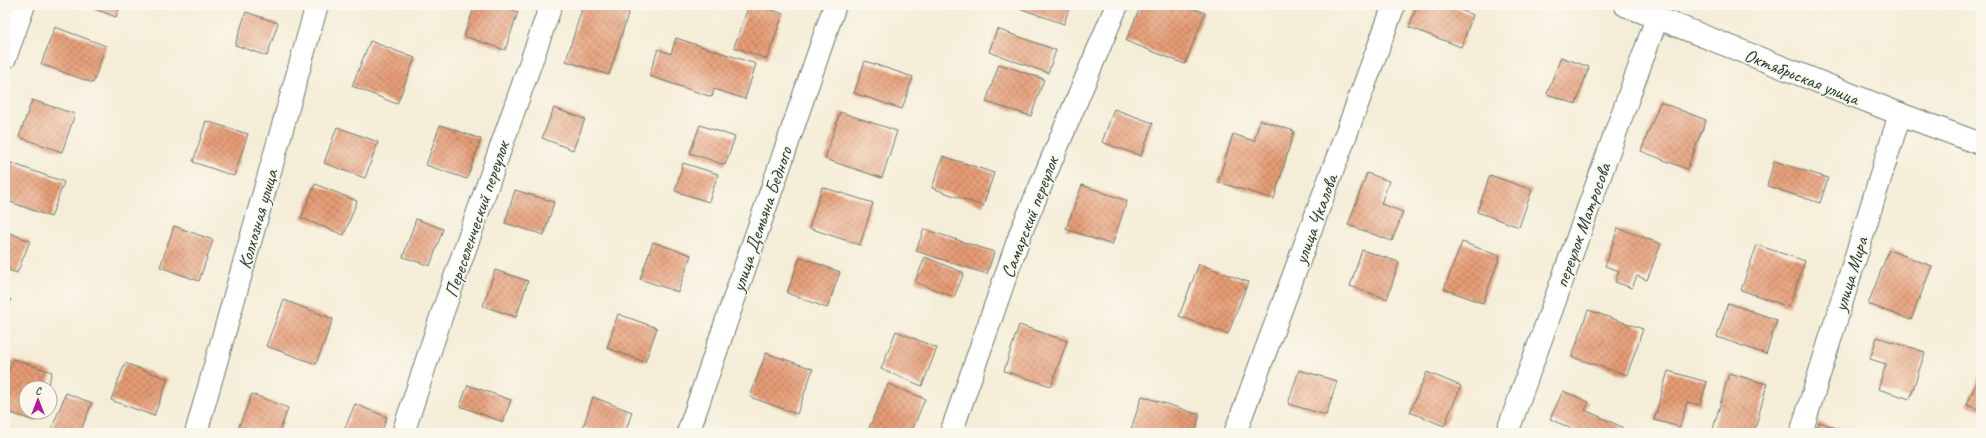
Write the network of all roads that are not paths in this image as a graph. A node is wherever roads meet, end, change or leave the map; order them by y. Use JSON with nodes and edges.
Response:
{"nodes":[{"id":1,"x":24,"y":5,"type":"edge"},
{"id":2,"x":317,"y":5,"type":"edge"},
{"id":3,"x":551,"y":5,"type":"edge"},
{"id":4,"x":835,"y":5,"type":"edge"},
{"id":5,"x":1117,"y":5,"type":"edge"},
{"id":6,"x":1394,"y":5,"type":"edge"},
{"id":7,"x":1625,"y":5,"type":"edge"},
{"id":8,"x":1657,"y":18,"type":"junction"},
{"id":9,"x":5,"y":58,"type":"edge"},
{"id":10,"x":1900,"y":114,"type":"junction"},
{"id":11,"x":1981,"y":144,"type":"edge"},
{"id":12,"x":196,"y":433,"type":"edge"},
{"id":13,"x":403,"y":433,"type":"edge"},
{"id":14,"x":688,"y":433,"type":"edge"},
{"id":15,"x":951,"y":433,"type":"edge"},
{"id":16,"x":1235,"y":433,"type":"edge"},
{"id":17,"x":1508,"y":433,"type":"edge"},
{"id":18,"x":1801,"y":433,"type":"edge"}],
"edges":[{"from":1,"to":9,"type":"street"},
{"from":2,"to":12,"type":"street","name":"Колхозная улица"},
{"from":3,"to":13,"type":"street","name":"Переселенческий переулок"},
{"from":4,"to":14,"type":"street","name":"улица Демьяна Бедного"},
{"from":5,"to":15,"type":"street","name":"Самарский переулок"},
{"from":6,"to":16,"type":"street","name":"улица Чкалова"},
{"from":7,"to":8,"type":"street","name":"Октябрьская улица"},
{"from":8,"to":10,"type":"street","name":"Октябрьская улица"},
{"from":8,"to":17,"type":"street","name":"переулок Матросова"},
{"from":10,"to":11,"type":"street","name":"Октябрьская улица"},
{"from":10,"to":18,"type":"street","name":"улица Мира"}]}
